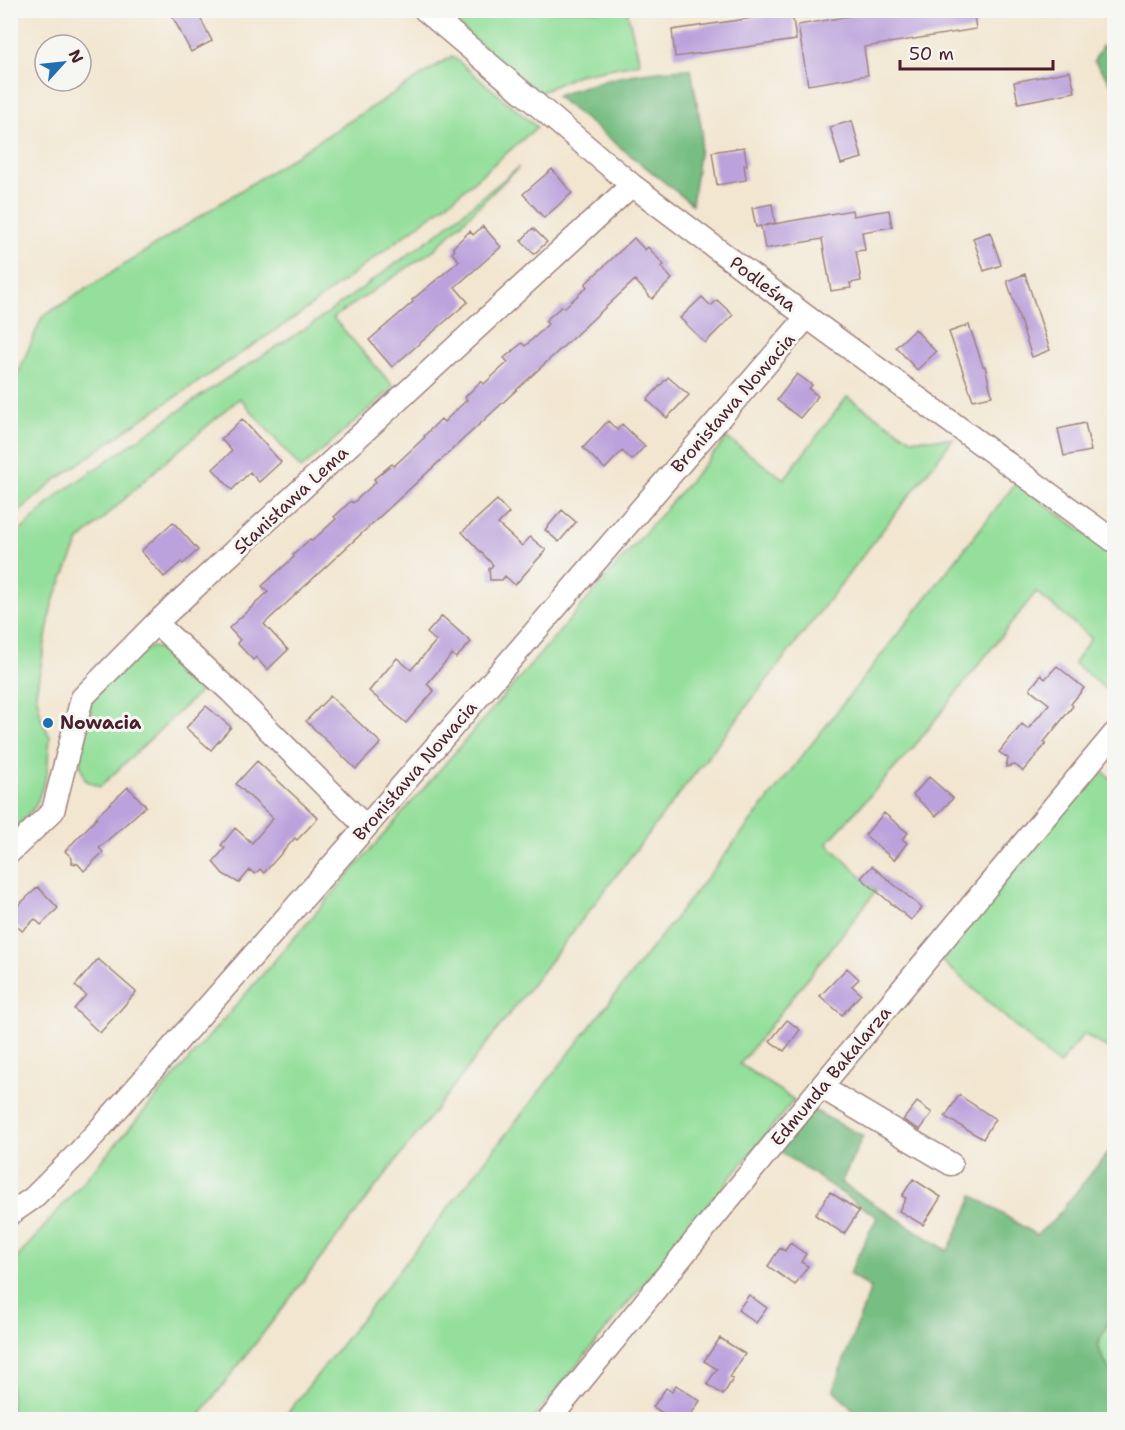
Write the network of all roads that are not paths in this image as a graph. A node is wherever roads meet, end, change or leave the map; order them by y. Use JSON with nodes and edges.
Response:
{"nodes":[{"id":1,"x":425,"y":10,"type":"edge"},
{"id":2,"x":632,"y":185,"type":"junction"},
{"id":3,"x":807,"y":317,"type":"junction"},
{"id":4,"x":1114,"y":541,"type":"edge"},
{"id":5,"x":156,"y":623,"type":"junction"},
{"id":6,"x":1114,"y":734,"type":"edge"},
{"id":7,"x":366,"y":827,"type":"junction"},
{"id":8,"x":10,"y":852,"type":"edge"},
{"id":9,"x":821,"y":1087,"type":"junction"},
{"id":10,"x":951,"y":1164,"type":"dead end"},
{"id":11,"x":10,"y":1214,"type":"edge"},
{"id":12,"x":549,"y":1419,"type":"edge"}],
"edges":[{"from":1,"to":2,"type":"street","name":"Podleśna"},
{"from":2,"to":3,"type":"street","name":"Podleśna"},
{"from":2,"to":5,"type":"street","name":"Stanisława Lema"},
{"from":3,"to":4,"type":"street","name":"Podleśna"},
{"from":3,"to":7,"type":"street","name":"Bronisława Nowacia"},
{"from":5,"to":7,"type":"street"},
{"from":5,"to":8,"type":"street","name":"Stanisława Lema"},
{"from":6,"to":9,"type":"street","name":"Edmunda Bakalarza"},
{"from":7,"to":11,"type":"street","name":"Bronisława Nowacia"},
{"from":9,"to":10,"type":"street"},
{"from":9,"to":12,"type":"street","name":"Edmunda Bakalarza"}]}
